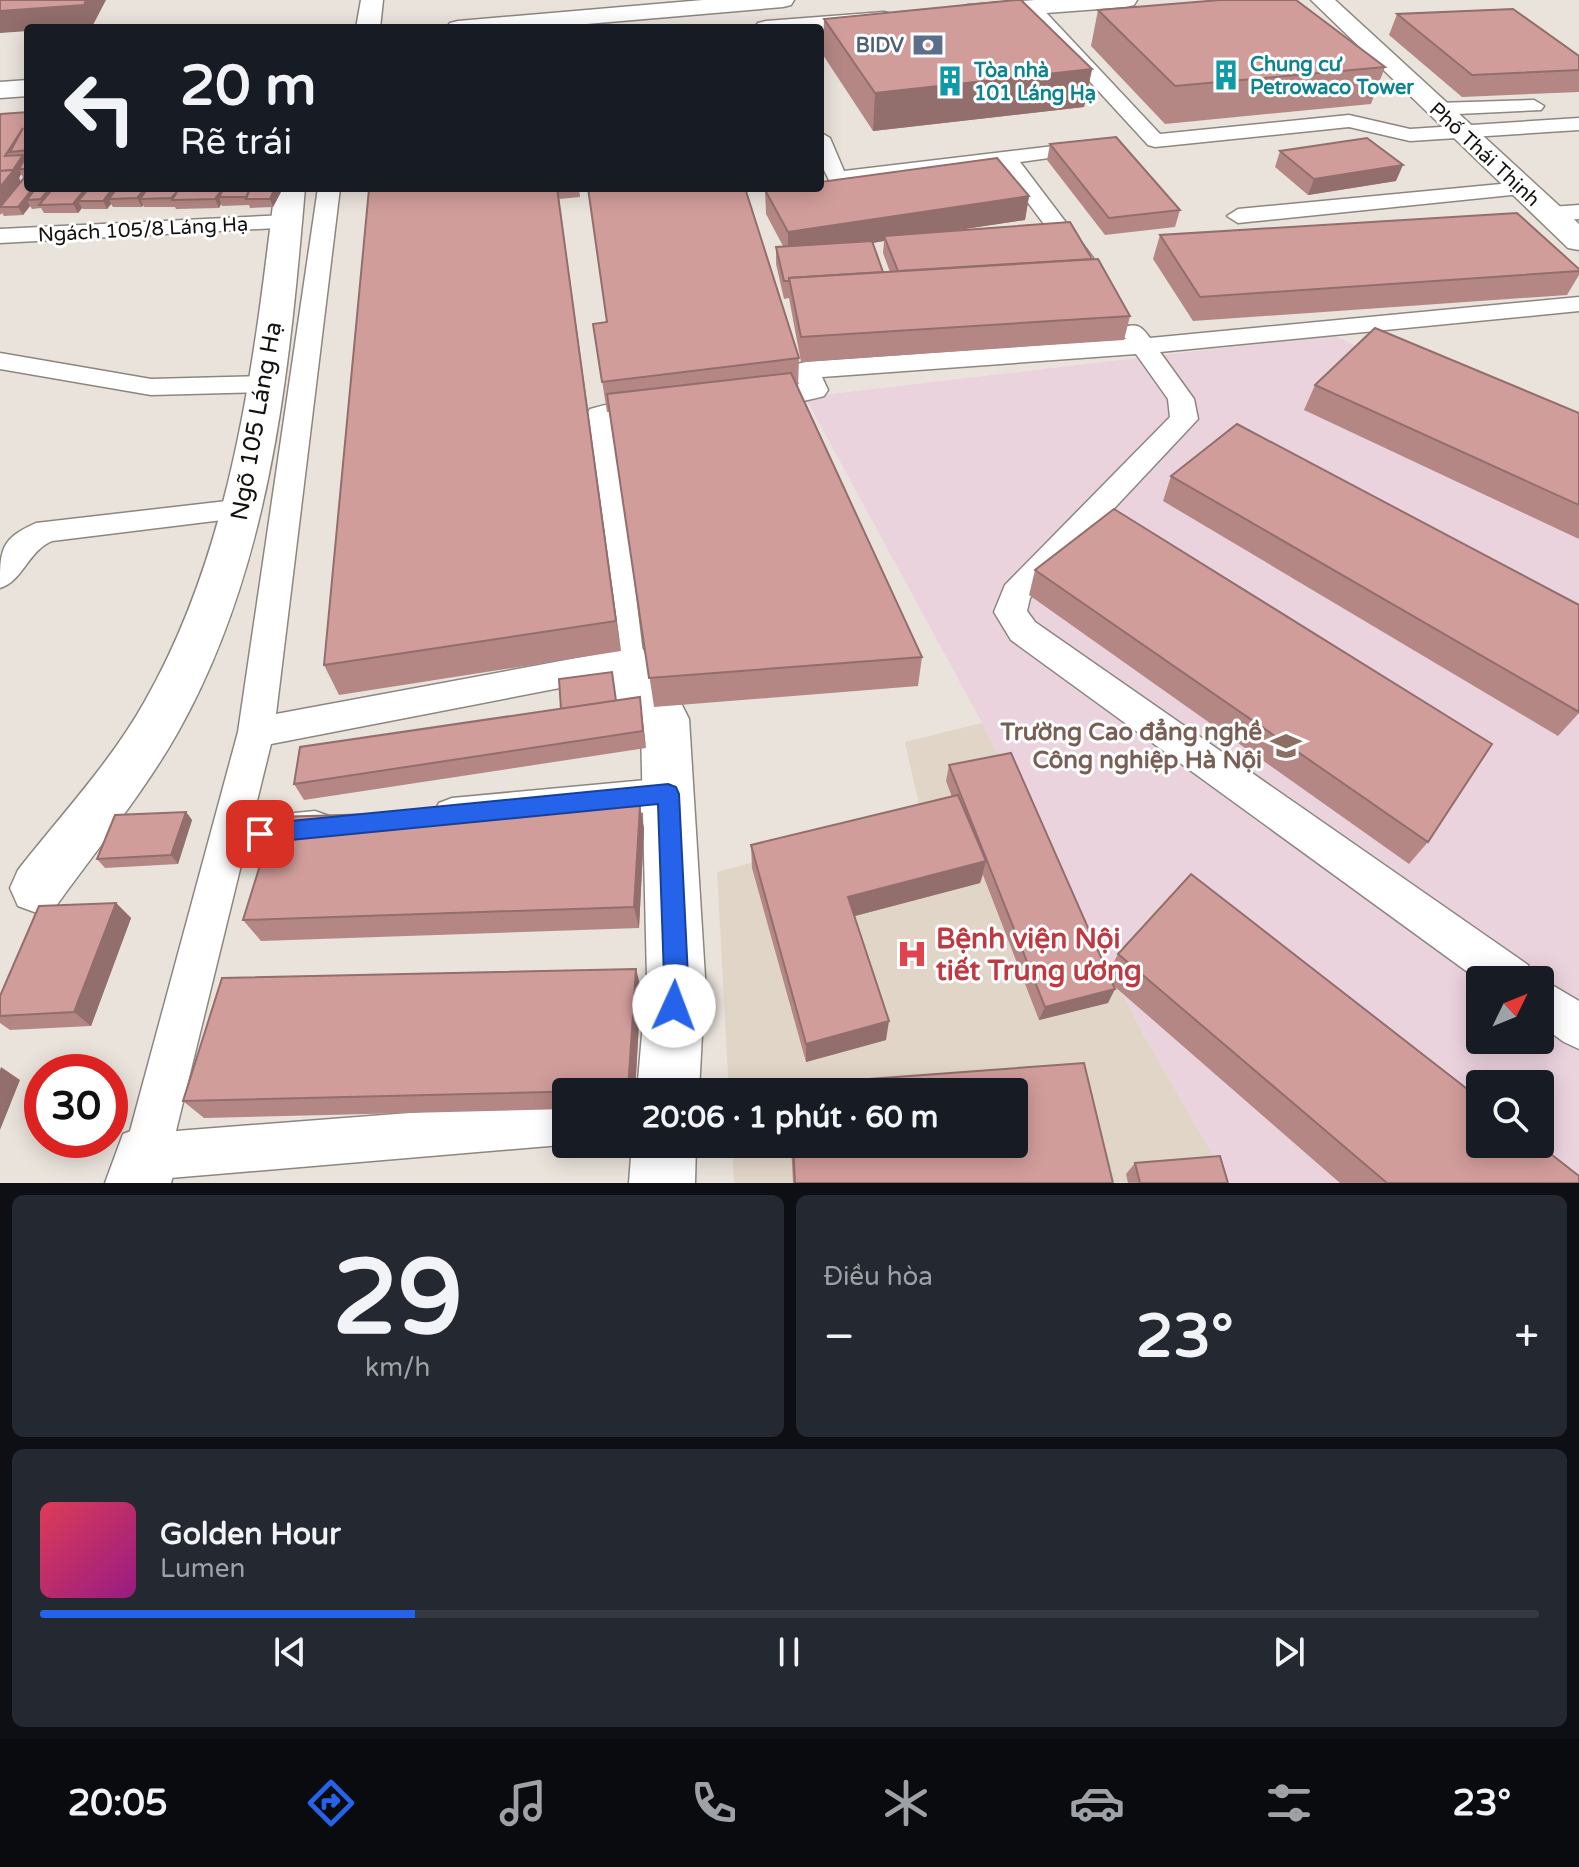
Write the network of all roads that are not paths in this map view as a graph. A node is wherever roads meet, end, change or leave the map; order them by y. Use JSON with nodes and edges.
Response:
{"nodes":[{"id":1,"x":372,"y":0,"type":"edge"},
{"id":2,"x":784,"y":0,"type":"edge"},
{"id":3,"x":1126,"y":0,"type":"edge"},
{"id":4,"x":1322,"y":0,"type":"edge"},
{"id":5,"x":701,"y":3,"type":"edge"},
{"id":6,"x":1031,"y":7,"type":"junction"},
{"id":7,"x":938,"y":15,"type":"edge"},
{"id":8,"x":907,"y":17,"type":"edge"},
{"id":9,"x":369,"y":24,"type":"edge"},
{"id":10,"x":497,"y":24,"type":"edge"},
{"id":11,"x":797,"y":24,"type":"edge"},
{"id":12,"x":822,"y":24,"type":"edge"},
{"id":13,"x":24,"y":88,"type":"edge"},
{"id":14,"x":0,"y":90,"type":"edge"},
{"id":15,"x":1549,"y":105,"type":"edge"},
{"id":16,"x":1437,"y":109,"type":"junction"},
{"id":17,"x":1579,"y":124,"type":"edge"},
{"id":18,"x":1460,"y":131,"type":"junction"},
{"id":19,"x":824,"y":147,"type":"edge"},
{"id":20,"x":1071,"y":150,"type":"edge"},
{"id":21,"x":1006,"y":158,"type":"junction"},
{"id":22,"x":1522,"y":188,"type":"junction"},
{"id":23,"x":328,"y":192,"type":"edge"},
{"id":24,"x":288,"y":205,"type":"edge"},
{"id":25,"x":1579,"y":212,"type":"edge"},
{"id":26,"x":1551,"y":214,"type":"junction"},
{"id":27,"x":1238,"y":216,"type":"dead end"},
{"id":28,"x":0,"y":236,"type":"edge"},
{"id":29,"x":1579,"y":241,"type":"edge"},
{"id":30,"x":1092,"y":273,"type":"edge"},
{"id":31,"x":1579,"y":304,"type":"edge"},
{"id":32,"x":1119,"y":311,"type":"edge"},
{"id":33,"x":1142,"y":346,"type":"junction"},
{"id":34,"x":1,"y":363,"type":"edge"},
{"id":35,"x":265,"y":384,"type":"junction"},
{"id":36,"x":723,"y":401,"type":"edge"},
{"id":37,"x":677,"y":406,"type":"edge"},
{"id":38,"x":244,"y":509,"type":"junction"},
{"id":39,"x":0,"y":576,"type":"edge"},
{"id":40,"x":627,"y":662,"type":"junction"},
{"id":41,"x":256,"y":732,"type":"junction"},
{"id":42,"x":668,"y":794,"type":"junction"},
{"id":43,"x":417,"y":818,"type":"edge"},
{"id":44,"x":354,"y":824,"type":"edge"},
{"id":45,"x":229,"y":837,"type":"junction"},
{"id":46,"x":37,"y":888,"type":"dead end"},
{"id":47,"x":1493,"y":966,"type":"edge"},
{"id":48,"x":1554,"y":1009,"type":"edge"},
{"id":49,"x":1579,"y":1027,"type":"edge"},
{"id":50,"x":667,"y":1078,"type":"edge"},
{"id":51,"x":552,"y":1126,"type":"edge"},
{"id":52,"x":663,"y":1158,"type":"edge"},
{"id":53,"x":142,"y":1170,"type":"edge"},
{"id":54,"x":662,"y":1183,"type":"edge"}],
"edges":[{"from":1,"to":9,"type":"street"},
{"from":2,"to":5,"type":"street"},
{"from":2,"to":11,"type":"street"},
{"from":3,"to":6,"type":"street"},
{"from":4,"to":16,"type":"street","name":"Phố Thái Thịnh"},
{"from":5,"to":10,"type":"street"},
{"from":6,"to":7,"type":"street"},
{"from":6,"to":18,"type":"lane"},
{"from":8,"to":12,"type":"street"},
{"from":13,"to":14,"type":"street"},
{"from":15,"to":16,"type":"lane"},
{"from":16,"to":18,"type":"street","name":"Phố Thái Thịnh"},
{"from":17,"to":18,"type":"lane"},
{"from":18,"to":22,"type":"street","name":"Phố Thái Thịnh"},
{"from":19,"to":21,"type":"lane"},
{"from":20,"to":21,"type":"lane"},
{"from":21,"to":30,"type":"lane"},
{"from":22,"to":26,"type":"street","name":"Phố Thái Thịnh"},
{"from":22,"to":27,"type":"lane"},
{"from":23,"to":41,"type":"lane"},
{"from":24,"to":28,"type":"lane","name":"Ngách 105/8 Láng Hạ"},
{"from":24,"to":35,"type":"street","name":"Ngõ 105 Láng Hạ"},
{"from":25,"to":26,"type":"lane"},
{"from":26,"to":29,"type":"street","name":"Phố Thái Thịnh"},
{"from":31,"to":33,"type":"lane"},
{"from":32,"to":33,"type":"lane"},
{"from":33,"to":36,"type":"lane"},
{"from":33,"to":47,"type":"lane"},
{"from":34,"to":35,"type":"lane"},
{"from":35,"to":38,"type":"street","name":"Ngõ 105 Láng Hạ"},
{"from":37,"to":40,"type":"lane"},
{"from":38,"to":39,"type":"lane"},
{"from":38,"to":46,"type":"street","name":"Ngõ 105 Láng Hạ"},
{"from":40,"to":41,"type":"lane"},
{"from":40,"to":42,"type":"street"},
{"from":41,"to":45,"type":"lane"},
{"from":42,"to":43,"type":"lane"},
{"from":42,"to":50,"type":"street"},
{"from":44,"to":45,"type":"lane"},
{"from":45,"to":53,"type":"lane"},
{"from":48,"to":49,"type":"lane"},
{"from":51,"to":53,"type":"lane"},
{"from":52,"to":54,"type":"street"}]}
